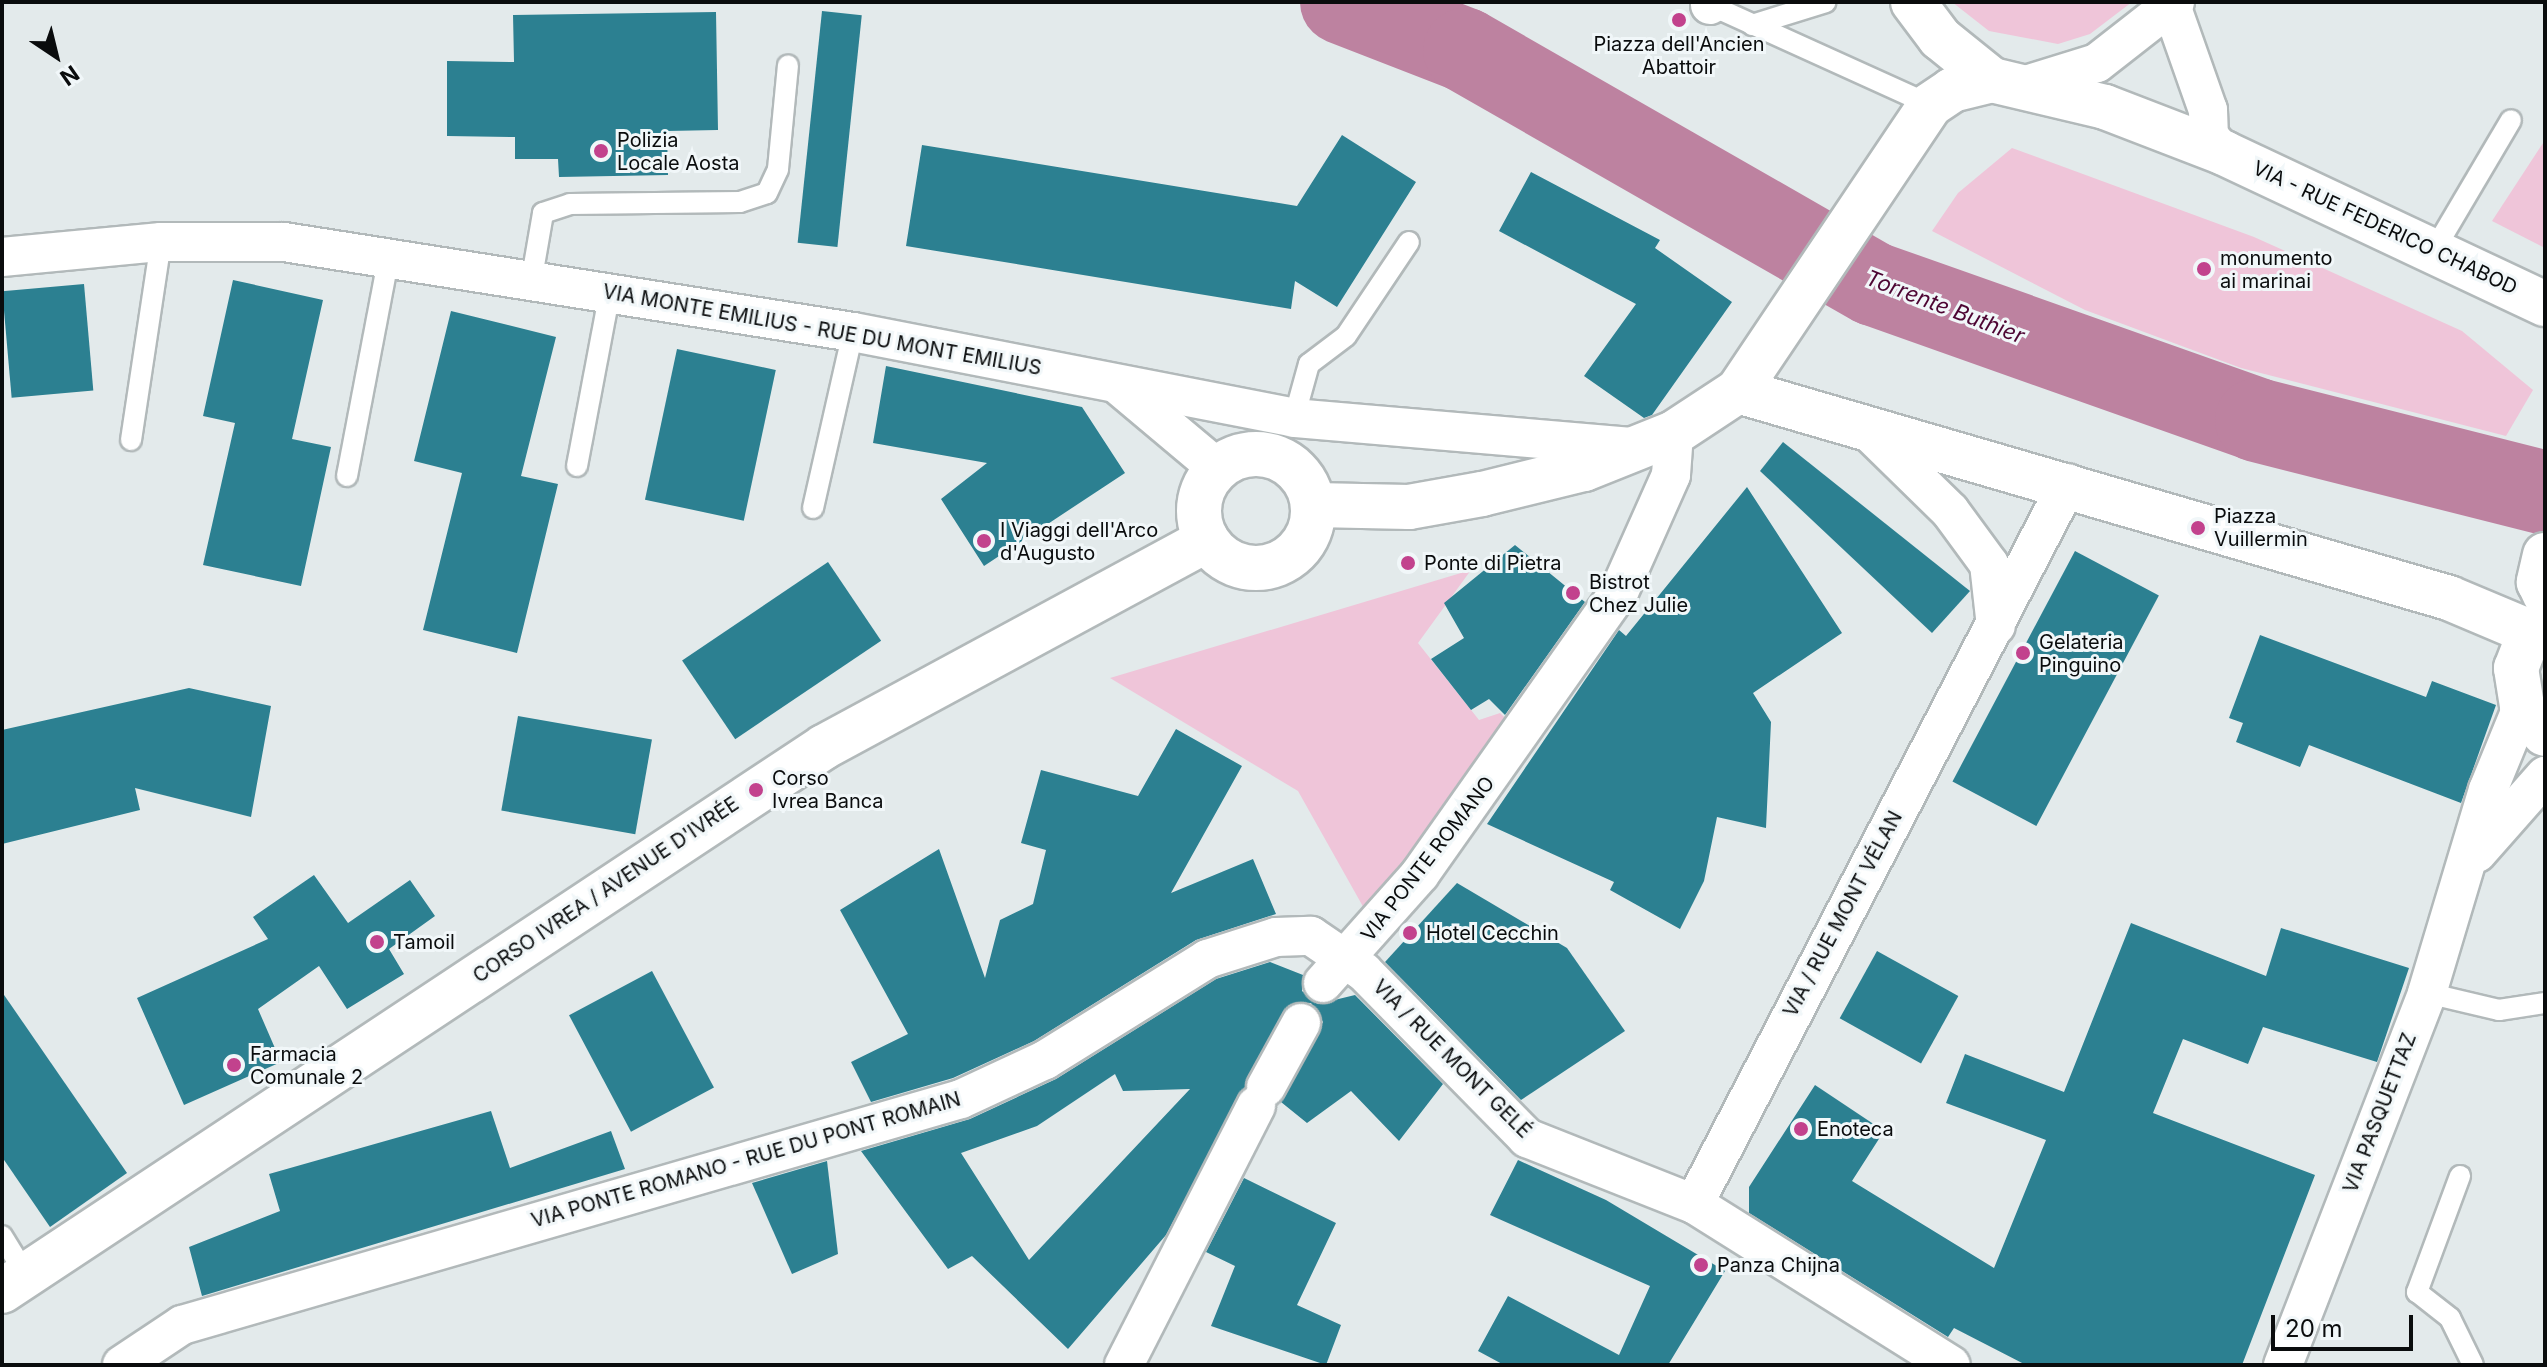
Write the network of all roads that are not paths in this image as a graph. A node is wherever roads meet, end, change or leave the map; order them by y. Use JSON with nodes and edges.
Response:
{"nodes":[{"id":1,"x":1826,"y":2,"type":"edge"},
{"id":2,"x":1913,"y":2,"type":"edge"},
{"id":3,"x":1711,"y":4,"type":"edge"},
{"id":4,"x":2174,"y":5,"type":"edge"},
{"id":5,"x":1752,"y":25,"type":"junction"},
{"id":6,"x":788,"y":65,"type":"dead end"},
{"id":7,"x":2008,"y":83,"type":"junction"},
{"id":8,"x":1918,"y":120,"type":"junction"},
{"id":9,"x":2511,"y":120,"type":"dead end"},
{"id":10,"x":2224,"y":153,"type":"junction"},
{"id":11,"x":161,"y":242,"type":"junction"},
{"id":12,"x":1409,"y":242,"type":"dead end"},
{"id":13,"x":2433,"y":252,"type":"junction"},
{"id":14,"x":389,"y":256,"type":"junction"},
{"id":15,"x":2,"y":257,"type":"edge"},
{"id":16,"x":532,"y":277,"type":"junction"},
{"id":17,"x":610,"y":291,"type":"junction"},
{"id":18,"x":2545,"y":304,"type":"edge"},
{"id":19,"x":853,"y":332,"type":"junction"},
{"id":20,"x":1118,"y":385,"type":"junction"},
{"id":21,"x":1738,"y":391,"type":"junction"},
{"id":22,"x":1294,"y":418,"type":"junction"},
{"id":23,"x":1864,"y":427,"type":"junction"},
{"id":24,"x":131,"y":440,"type":"dead end"},
{"id":25,"x":1658,"y":440,"type":"junction"},
{"id":26,"x":577,"y":466,"type":"dead end"},
{"id":27,"x":1217,"y":468,"type":"junction"},
{"id":28,"x":347,"y":476,"type":"dead end"},
{"id":29,"x":2068,"y":483,"type":"junction"},
{"id":30,"x":1315,"y":505,"type":"junction"},
{"id":31,"x":813,"y":508,"type":"dead end"},
{"id":32,"x":1207,"y":540,"type":"junction"},
{"id":33,"x":2541,"y":597,"type":"edge"},
{"id":34,"x":1996,"y":626,"type":"junction"},
{"id":35,"x":2534,"y":721,"type":"edge"},
{"id":36,"x":2545,"y":776,"type":"edge"},
{"id":37,"x":2473,"y":859,"type":"junction"},
{"id":38,"x":1336,"y":972,"type":"junction"},
{"id":39,"x":2427,"y":993,"type":"junction"},
{"id":40,"x":2545,"y":1003,"type":"edge"},
{"id":41,"x":1301,"y":1023,"type":"dead end"},
{"id":42,"x":2460,"y":1176,"type":"dead end"},
{"id":43,"x":1694,"y":1204,"type":"junction"},
{"id":44,"x":2,"y":1236,"type":"edge"},
{"id":45,"x":14,"y":1283,"type":"edge"},
{"id":46,"x":122,"y":1365,"type":"edge"},
{"id":47,"x":1124,"y":1365,"type":"edge"},
{"id":48,"x":1951,"y":1365,"type":"edge"},
{"id":49,"x":2283,"y":1365,"type":"edge"},
{"id":50,"x":2473,"y":1365,"type":"edge"}],
"edges":[{"from":1,"to":5,"type":"lane"},
{"from":2,"to":7,"type":"street"},
{"from":3,"to":5,"type":"lane"},
{"from":4,"to":7,"type":"street"},
{"from":4,"to":10,"type":"street"},
{"from":5,"to":8,"type":"lane"},
{"from":6,"to":16,"type":"lane"},
{"from":7,"to":8,"type":"street"},
{"from":7,"to":10,"type":"street","name":"VIA - RUE FEDERICO CHABOD"},
{"from":8,"to":21,"type":"street"},
{"from":9,"to":13,"type":"lane"},
{"from":10,"to":13,"type":"street","name":"VIA - RUE FEDERICO CHABOD"},
{"from":11,"to":14,"type":"street","name":"VIA MONTE EMILIUS - RUE DU MONT EMILIUS"},
{"from":11,"to":15,"type":"street","name":"VIA MONTE EMILIUS - RUE DU MONT EMILIUS"},
{"from":11,"to":24,"type":"lane"},
{"from":12,"to":22,"type":"lane"},
{"from":13,"to":18,"type":"street","name":"VIA - RUE FEDERICO CHABOD"},
{"from":14,"to":16,"type":"street","name":"VIA MONTE EMILIUS - RUE DU MONT EMILIUS"},
{"from":14,"to":28,"type":"lane"},
{"from":16,"to":17,"type":"street","name":"VIA MONTE EMILIUS - RUE DU MONT EMILIUS"},
{"from":17,"to":19,"type":"street","name":"VIA MONTE EMILIUS - RUE DU MONT EMILIUS"},
{"from":17,"to":26,"type":"lane"},
{"from":19,"to":20,"type":"street","name":"VIA MONTE EMILIUS - RUE DU MONT EMILIUS"},
{"from":19,"to":31,"type":"lane"},
{"from":20,"to":22,"type":"street","name":"VIA MONTE EMILIUS - RUE DU MONT EMILIUS"},
{"from":20,"to":27,"type":"street"},
{"from":21,"to":23,"type":"street"},
{"from":21,"to":25,"type":"street"},
{"from":22,"to":25,"type":"street","name":"VIA MONTE EMILIUS - RUE DU MONT EMILIUS"},
{"from":23,"to":29,"type":"street"},
{"from":23,"to":34,"type":"street"},
{"from":25,"to":30,"type":"street"},
{"from":25,"to":38,"type":"street","name":"VIA PONTE ROMANO"},
{"from":27,"to":30,"type":"street"},
{"from":27,"to":32,"type":"street"},
{"from":29,"to":33,"type":"street"},
{"from":29,"to":34,"type":"street","name":"VIA / RUE MONT VÉLAN"},
{"from":30,"to":32,"type":"street"},
{"from":32,"to":45,"type":"street","name":"CORSO IVREA / AVENUE D'IVRÉE"},
{"from":33,"to":35,"type":"street"},
{"from":34,"to":43,"type":"street","name":"VIA / RUE MONT VÉLAN"},
{"from":35,"to":37,"type":"street","name":"VIA PASQUETTAZ"},
{"from":36,"to":37,"type":"street","name":"VIA PASQUETTAZ"},
{"from":37,"to":39,"type":"street","name":"VIA PASQUETTAZ"},
{"from":38,"to":43,"type":"street","name":"VIA / RUE MONT GELÉ"},
{"from":38,"to":46,"type":"street","name":"VIA PONTE ROMANO - RUE DU PONT ROMAIN"},
{"from":39,"to":40,"type":"lane"},
{"from":39,"to":49,"type":"street","name":"VIA PASQUETTAZ"},
{"from":41,"to":47,"type":"street"},
{"from":42,"to":50,"type":"lane"},
{"from":43,"to":48,"type":"street","name":"VIA / RUE MONT GELÉ"},
{"from":44,"to":45,"type":"lane"}]}
